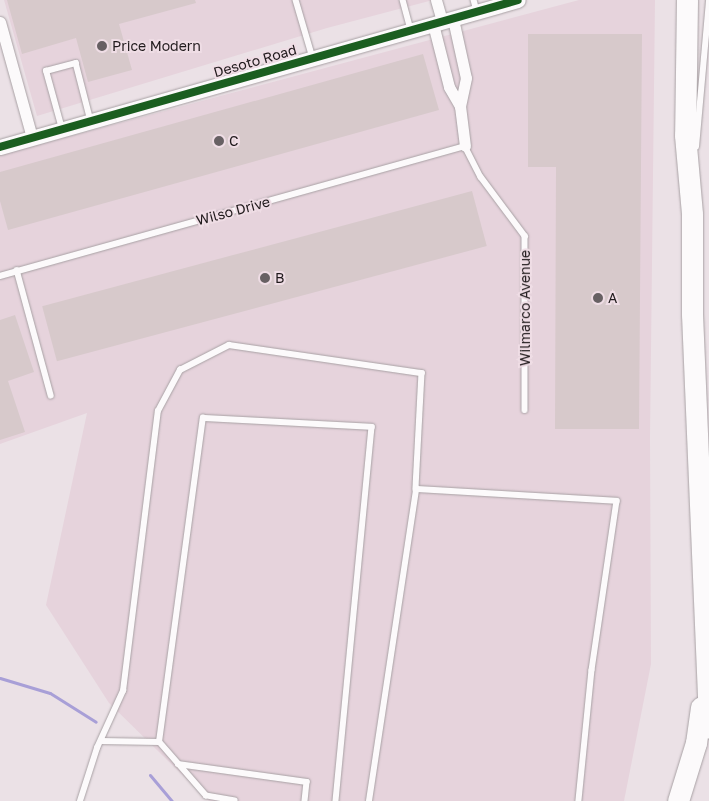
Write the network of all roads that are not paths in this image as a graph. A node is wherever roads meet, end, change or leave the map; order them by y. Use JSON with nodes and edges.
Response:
{"nodes":[{"id":1,"x":296,"y":0,"type":"edge"},
{"id":2,"x":403,"y":0,"type":"edge"},
{"id":3,"x":436,"y":0,"type":"edge"},
{"id":4,"x":518,"y":0,"type":"edge"},
{"id":5,"x":687,"y":0,"type":"edge"},
{"id":6,"x":709,"y":0,"type":"edge"},
{"id":7,"x":476,"y":6,"type":"edge"},
{"id":8,"x":443,"y":21,"type":"junction"},
{"id":9,"x":0,"y":22,"type":"edge"},
{"id":10,"x":411,"y":30,"type":"junction"},
{"id":11,"x":313,"y":58,"type":"junction"},
{"id":12,"x":460,"y":106,"type":"junction"},
{"id":13,"x":91,"y":121,"type":"junction"},
{"id":14,"x":62,"y":129,"type":"junction"},
{"id":15,"x":32,"y":138,"type":"junction"},
{"id":16,"x":0,"y":146,"type":"edge"},
{"id":17,"x":465,"y":146,"type":"junction"},
{"id":18,"x":692,"y":214,"type":"junction"},
{"id":19,"x":17,"y":270,"type":"junction"},
{"id":20,"x":0,"y":276,"type":"edge"},
{"id":21,"x":51,"y":395,"type":"dead end"},
{"id":22,"x":526,"y":410,"type":"dead end"},
{"id":23,"x":416,"y":489,"type":"junction"},
{"id":24,"x":703,"y":610,"type":"junction"},
{"id":25,"x":709,"y":728,"type":"edge"},
{"id":26,"x":101,"y":741,"type":"junction"},
{"id":27,"x":159,"y":742,"type":"junction"},
{"id":28,"x":178,"y":764,"type":"junction"},
{"id":29,"x":80,"y":801,"type":"edge"},
{"id":30,"x":235,"y":801,"type":"edge"},
{"id":31,"x":305,"y":801,"type":"edge"},
{"id":32,"x":336,"y":801,"type":"edge"},
{"id":33,"x":369,"y":801,"type":"edge"},
{"id":34,"x":579,"y":801,"type":"edge"},
{"id":35,"x":678,"y":801,"type":"edge"}],
"edges":[{"from":1,"to":11,"type":"lane"},
{"from":2,"to":10,"type":"lane"},
{"from":3,"to":8,"type":"street","name":"Wilmarco Avenue"},
{"from":4,"to":7,"type":"street","name":"Desoto Road"},
{"from":5,"to":18,"type":"highway"},
{"from":6,"to":18,"type":"lane"},
{"from":7,"to":8,"type":"street","name":"Desoto Road"},
{"from":8,"to":10,"type":"street","name":"Desoto Road"},
{"from":8,"to":12,"type":"street","name":"Wilmarco Avenue"},
{"from":8,"to":12,"type":"street","name":"Wilmarco Avenue"},
{"from":9,"to":15,"type":"street"},
{"from":10,"to":11,"type":"street","name":"Desoto Road"},
{"from":11,"to":13,"type":"street","name":"Desoto Road"},
{"from":12,"to":17,"type":"street","name":"Wilmarco Avenue"},
{"from":13,"to":14,"type":"street","name":"Desoto Road"},
{"from":13,"to":14,"type":"lane"},
{"from":14,"to":15,"type":"street","name":"Desoto Road"},
{"from":15,"to":16,"type":"street","name":"Desoto Road"},
{"from":17,"to":19,"type":"lane","name":"Wilso Drive"},
{"from":17,"to":22,"type":"lane","name":"Wilmarco Avenue"},
{"from":18,"to":24,"type":"highway"},
{"from":19,"to":20,"type":"lane","name":"Wilso Drive"},
{"from":19,"to":21,"type":"lane"},
{"from":23,"to":26,"type":"lane"},
{"from":23,"to":33,"type":"lane"},
{"from":23,"to":34,"type":"lane"},
{"from":24,"to":25,"type":"highway"},
{"from":24,"to":35,"type":"highway"},
{"from":26,"to":27,"type":"lane"},
{"from":26,"to":29,"type":"lane"},
{"from":27,"to":28,"type":"lane"},
{"from":27,"to":32,"type":"lane"},
{"from":28,"to":30,"type":"lane"},
{"from":28,"to":31,"type":"lane"}]}
